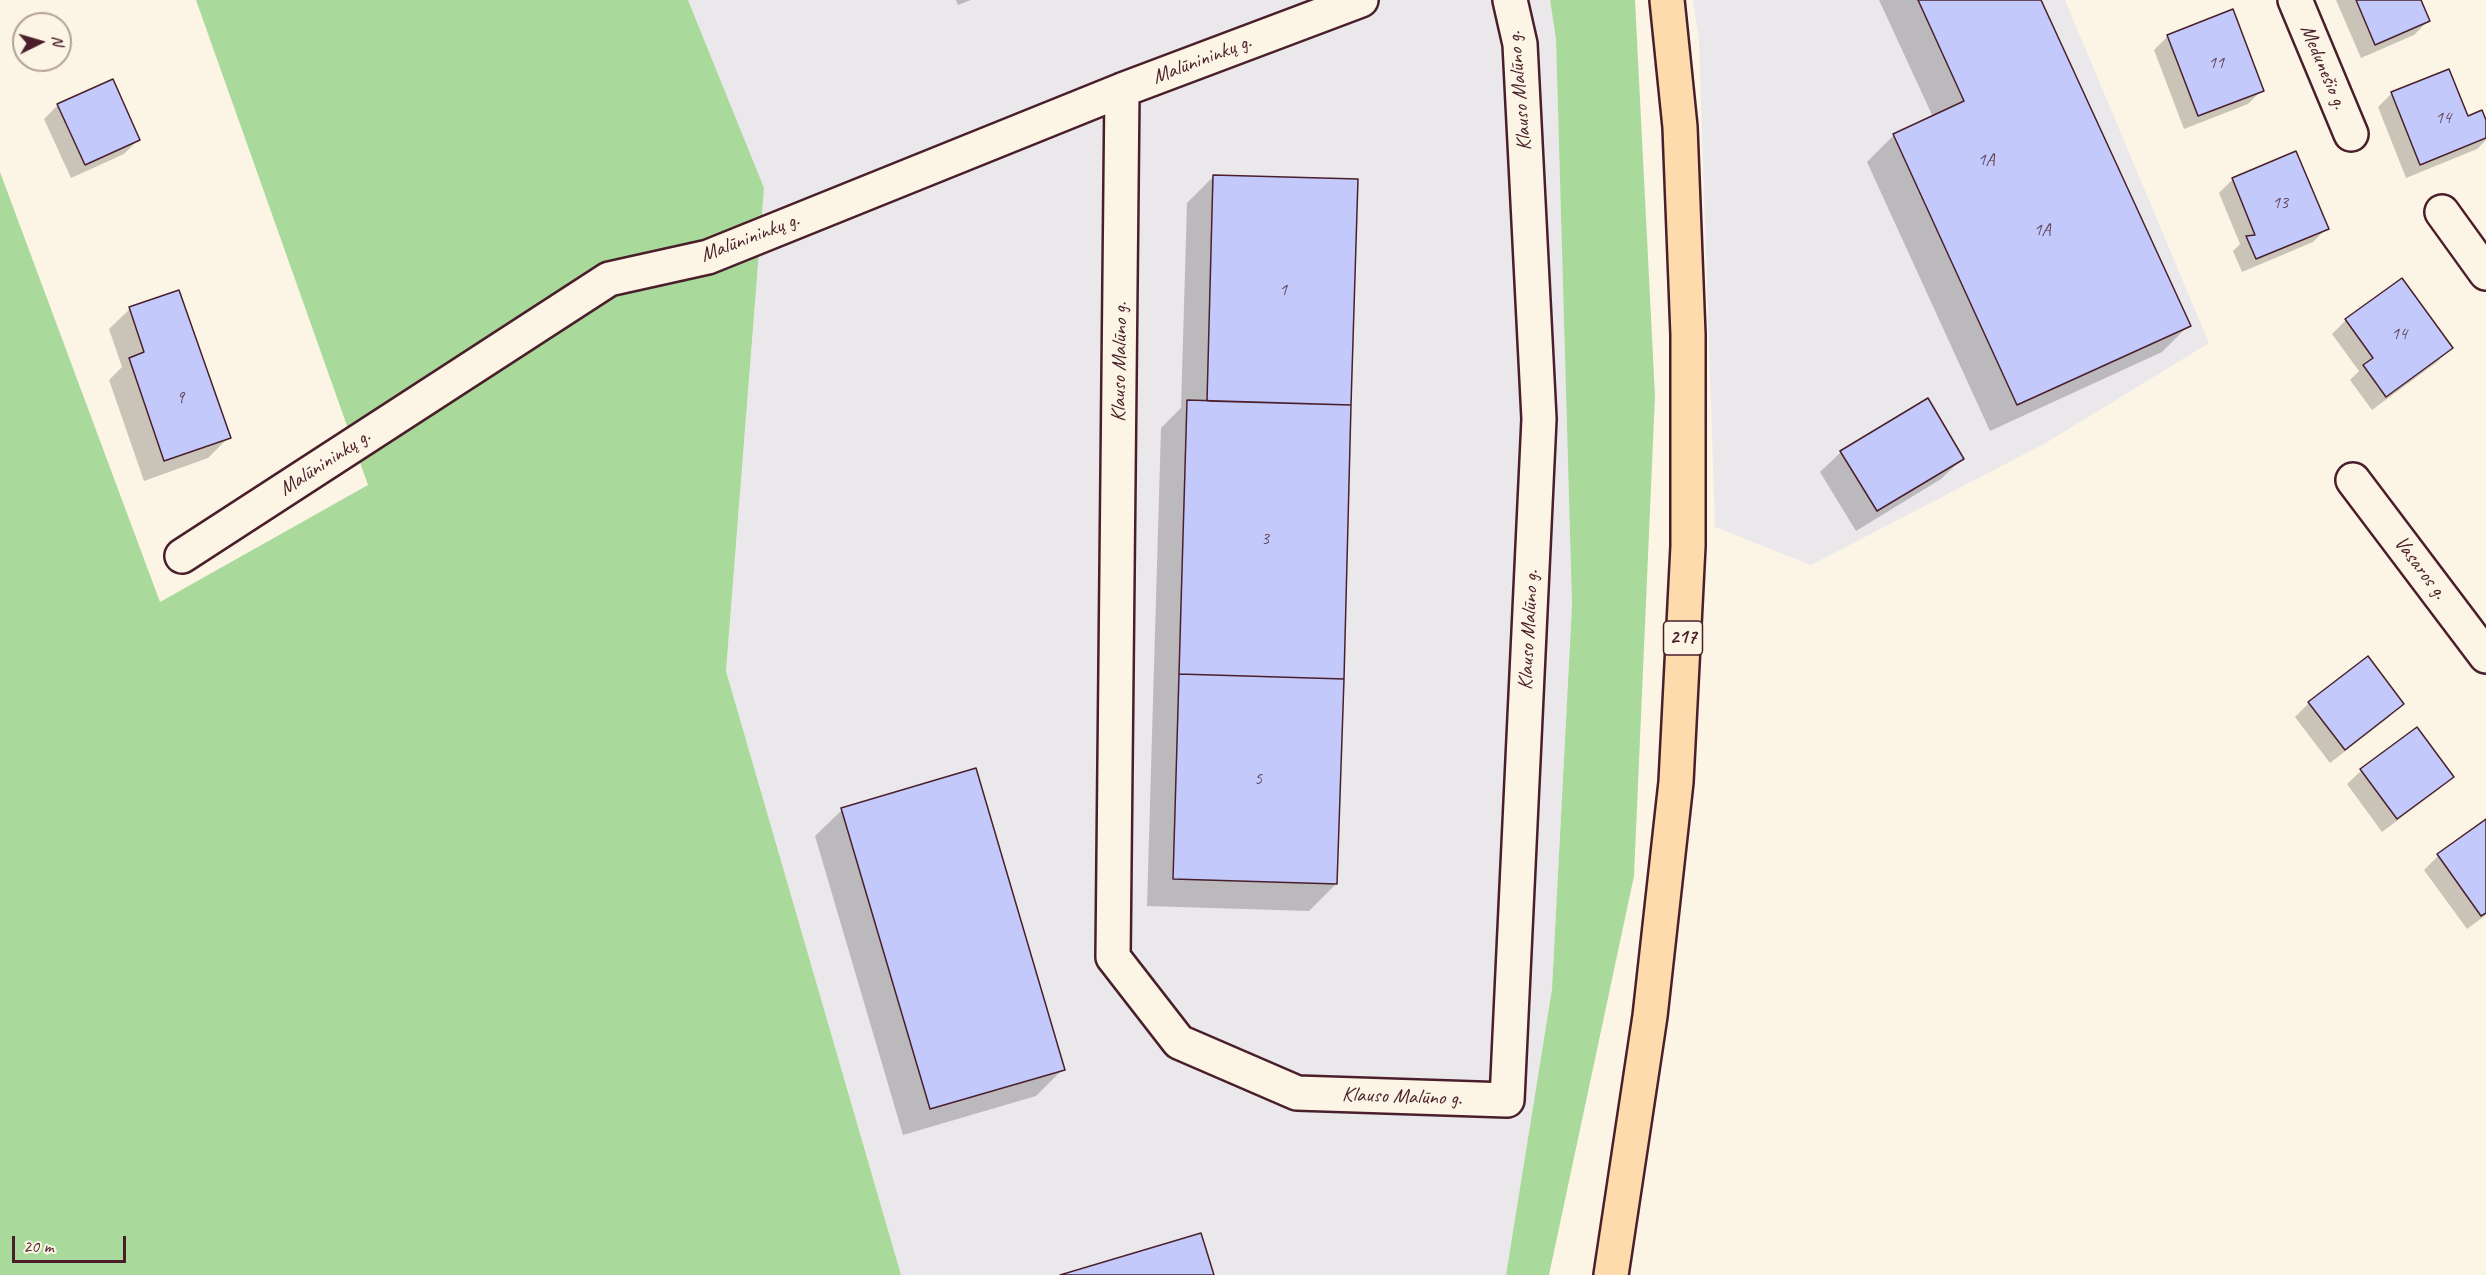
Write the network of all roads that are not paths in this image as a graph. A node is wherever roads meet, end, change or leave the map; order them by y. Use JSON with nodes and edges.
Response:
{"nodes":[{"id":1,"x":1361,"y":0,"type":"edge"},
{"id":2,"x":1510,"y":0,"type":"edge"},
{"id":3,"x":1667,"y":0,"type":"edge"},
{"id":4,"x":2295,"y":0,"type":"edge"},
{"id":5,"x":1122,"y":90,"type":"junction"},
{"id":6,"x":2351,"y":134,"type":"dead end"},
{"id":7,"x":2442,"y":212,"type":"dead end"},
{"id":8,"x":2486,"y":273,"type":"edge"},
{"id":9,"x":2353,"y":480,"type":"dead end"},
{"id":10,"x":182,"y":556,"type":"dead end"},
{"id":11,"x":2486,"y":656,"type":"edge"},
{"id":12,"x":1611,"y":1274,"type":"edge"}],
"edges":[{"from":1,"to":5,"type":"street","name":"Malūnininkų g."},
{"from":2,"to":5,"type":"street","name":"Klauso Malūno g."},
{"from":3,"to":12,"type":"main road","number":"217"},
{"from":4,"to":6,"type":"street","name":"Medunešio g."},
{"from":5,"to":10,"type":"street","name":"Malūnininkų g."},
{"from":7,"to":8,"type":"street"},
{"from":9,"to":11,"type":"street","name":"Vasaros g."}]}
